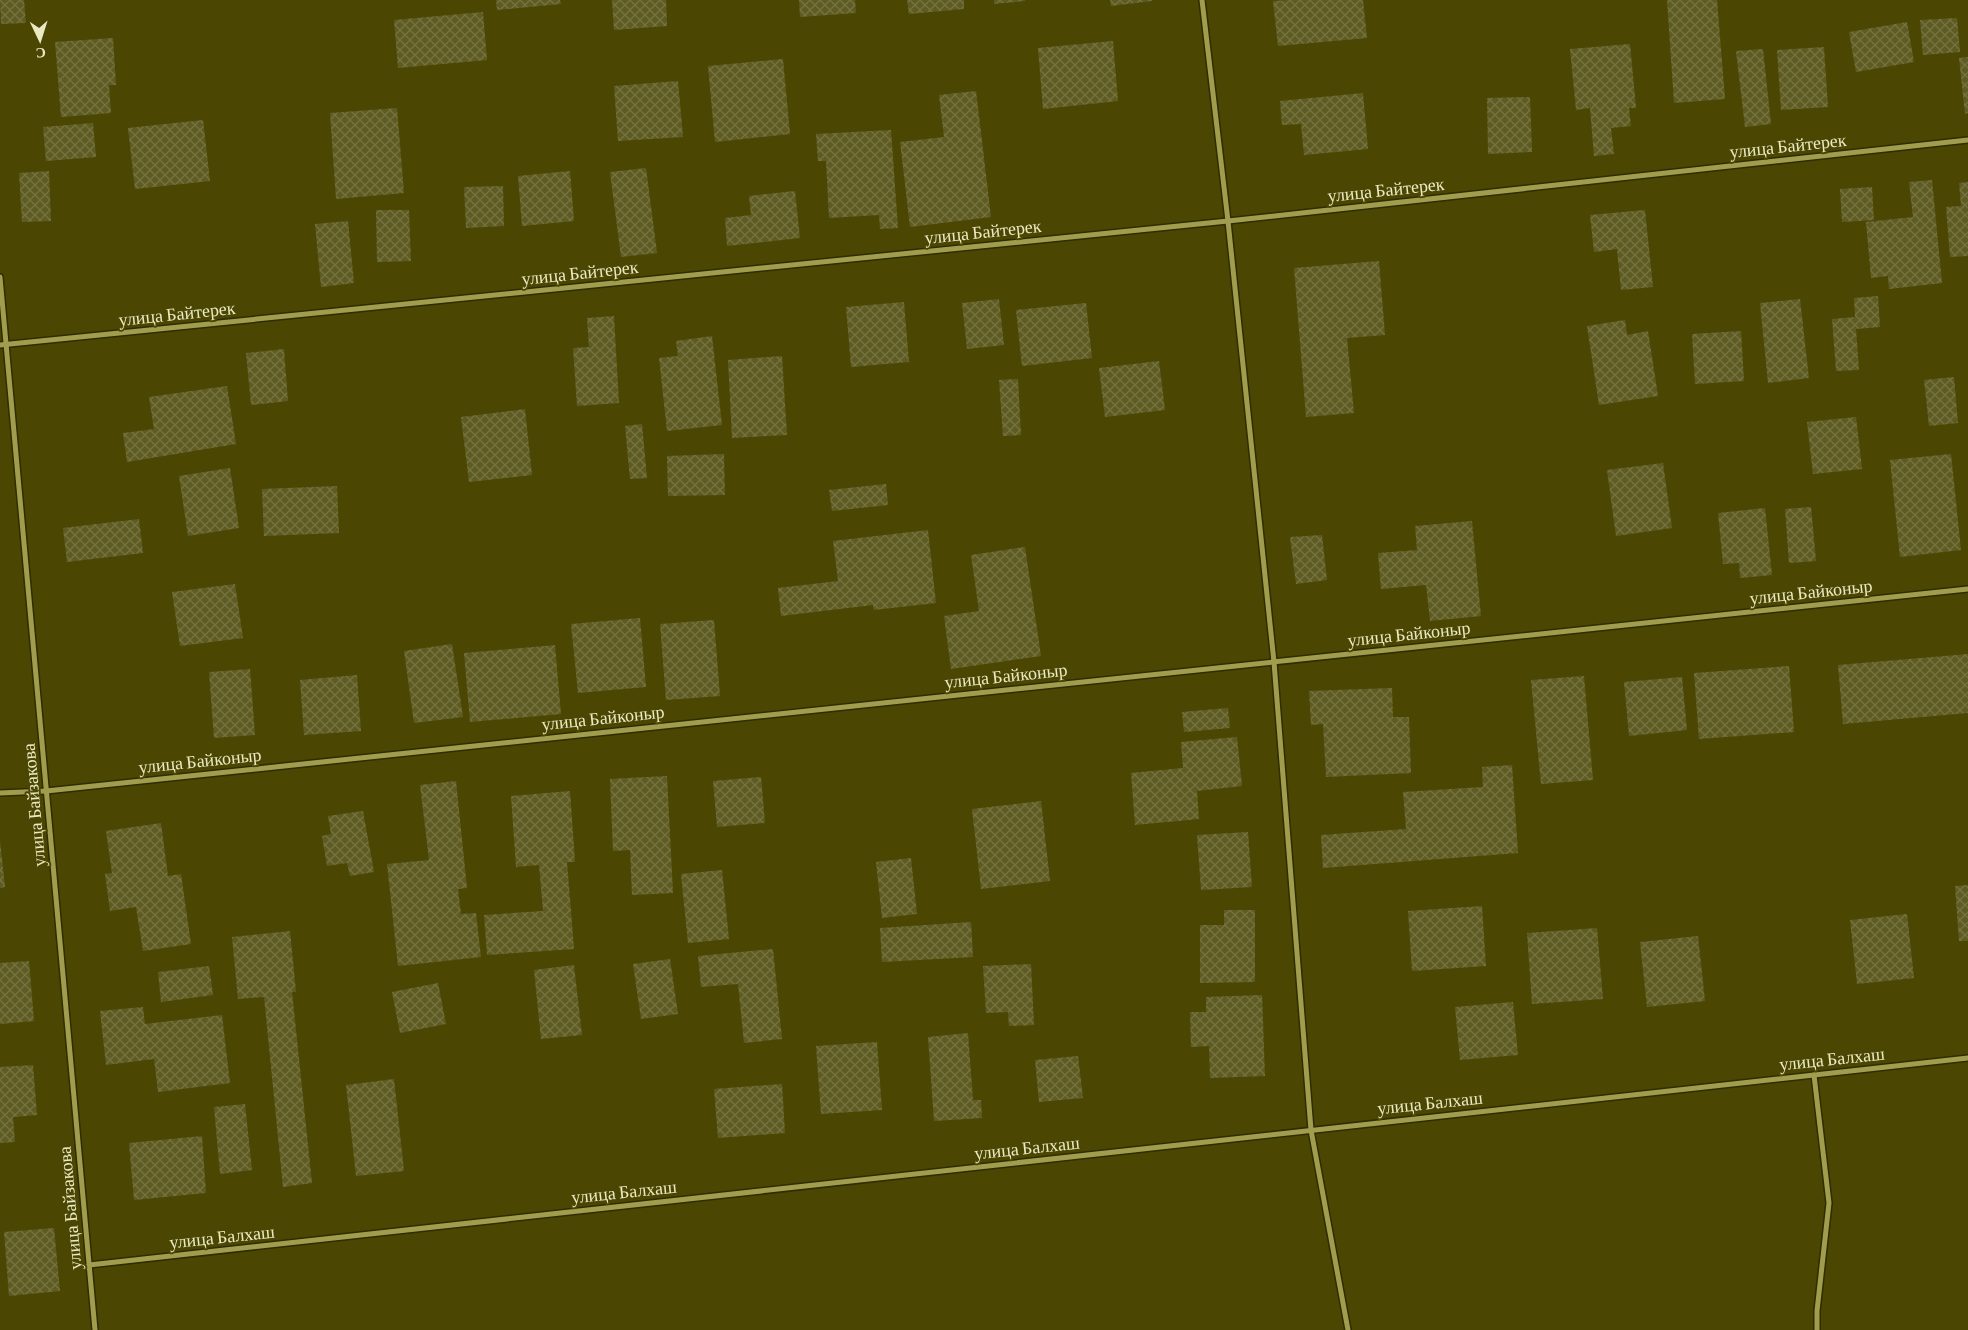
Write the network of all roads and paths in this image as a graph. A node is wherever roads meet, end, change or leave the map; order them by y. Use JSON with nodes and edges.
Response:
{"nodes":[{"id":1,"x":1202,"y":0,"type":"edge"},
{"id":2,"x":1968,"y":140,"type":"edge"},
{"id":3,"x":1228,"y":222,"type":"junction"},
{"id":4,"x":0,"y":277,"type":"edge"},
{"id":5,"x":3,"y":345,"type":"edge"},
{"id":6,"x":1968,"y":589,"type":"edge"},
{"id":7,"x":1274,"y":662,"type":"junction"},
{"id":8,"x":46,"y":791,"type":"junction"},
{"id":9,"x":0,"y":793,"type":"edge"},
{"id":10,"x":1968,"y":1058,"type":"edge"},
{"id":11,"x":1814,"y":1075,"type":"junction"},
{"id":12,"x":1311,"y":1130,"type":"junction"},
{"id":13,"x":89,"y":1265,"type":"junction"},
{"id":14,"x":95,"y":1330,"type":"edge"},
{"id":15,"x":1348,"y":1330,"type":"edge"},
{"id":16,"x":1816,"y":1330,"type":"edge"}],
"edges":[{"from":1,"to":3,"type":"street"},
{"from":2,"to":3,"type":"street","name":"улица Байтерек"},
{"from":3,"to":5,"type":"street","name":"улица Байтерек"},
{"from":3,"to":7,"type":"street"},
{"from":4,"to":5,"type":"street","name":"улица Байзакова"},
{"from":5,"to":8,"type":"street","name":"улица Байзакова"},
{"from":6,"to":7,"type":"street","name":"улица Байконыр"},
{"from":7,"to":8,"type":"street","name":"улица Байконыр"},
{"from":7,"to":12,"type":"street"},
{"from":8,"to":9,"type":"street","name":"улица Байконыр"},
{"from":8,"to":13,"type":"street","name":"улица Байзакова"},
{"from":10,"to":11,"type":"street","name":"улица Балхаш"},
{"from":11,"to":12,"type":"street","name":"улица Балхаш"},
{"from":11,"to":16,"type":"street"},
{"from":12,"to":13,"type":"street","name":"улица Балхаш"},
{"from":12,"to":15,"type":"street"},
{"from":13,"to":14,"type":"street","name":"улица Байзакова"}]}
